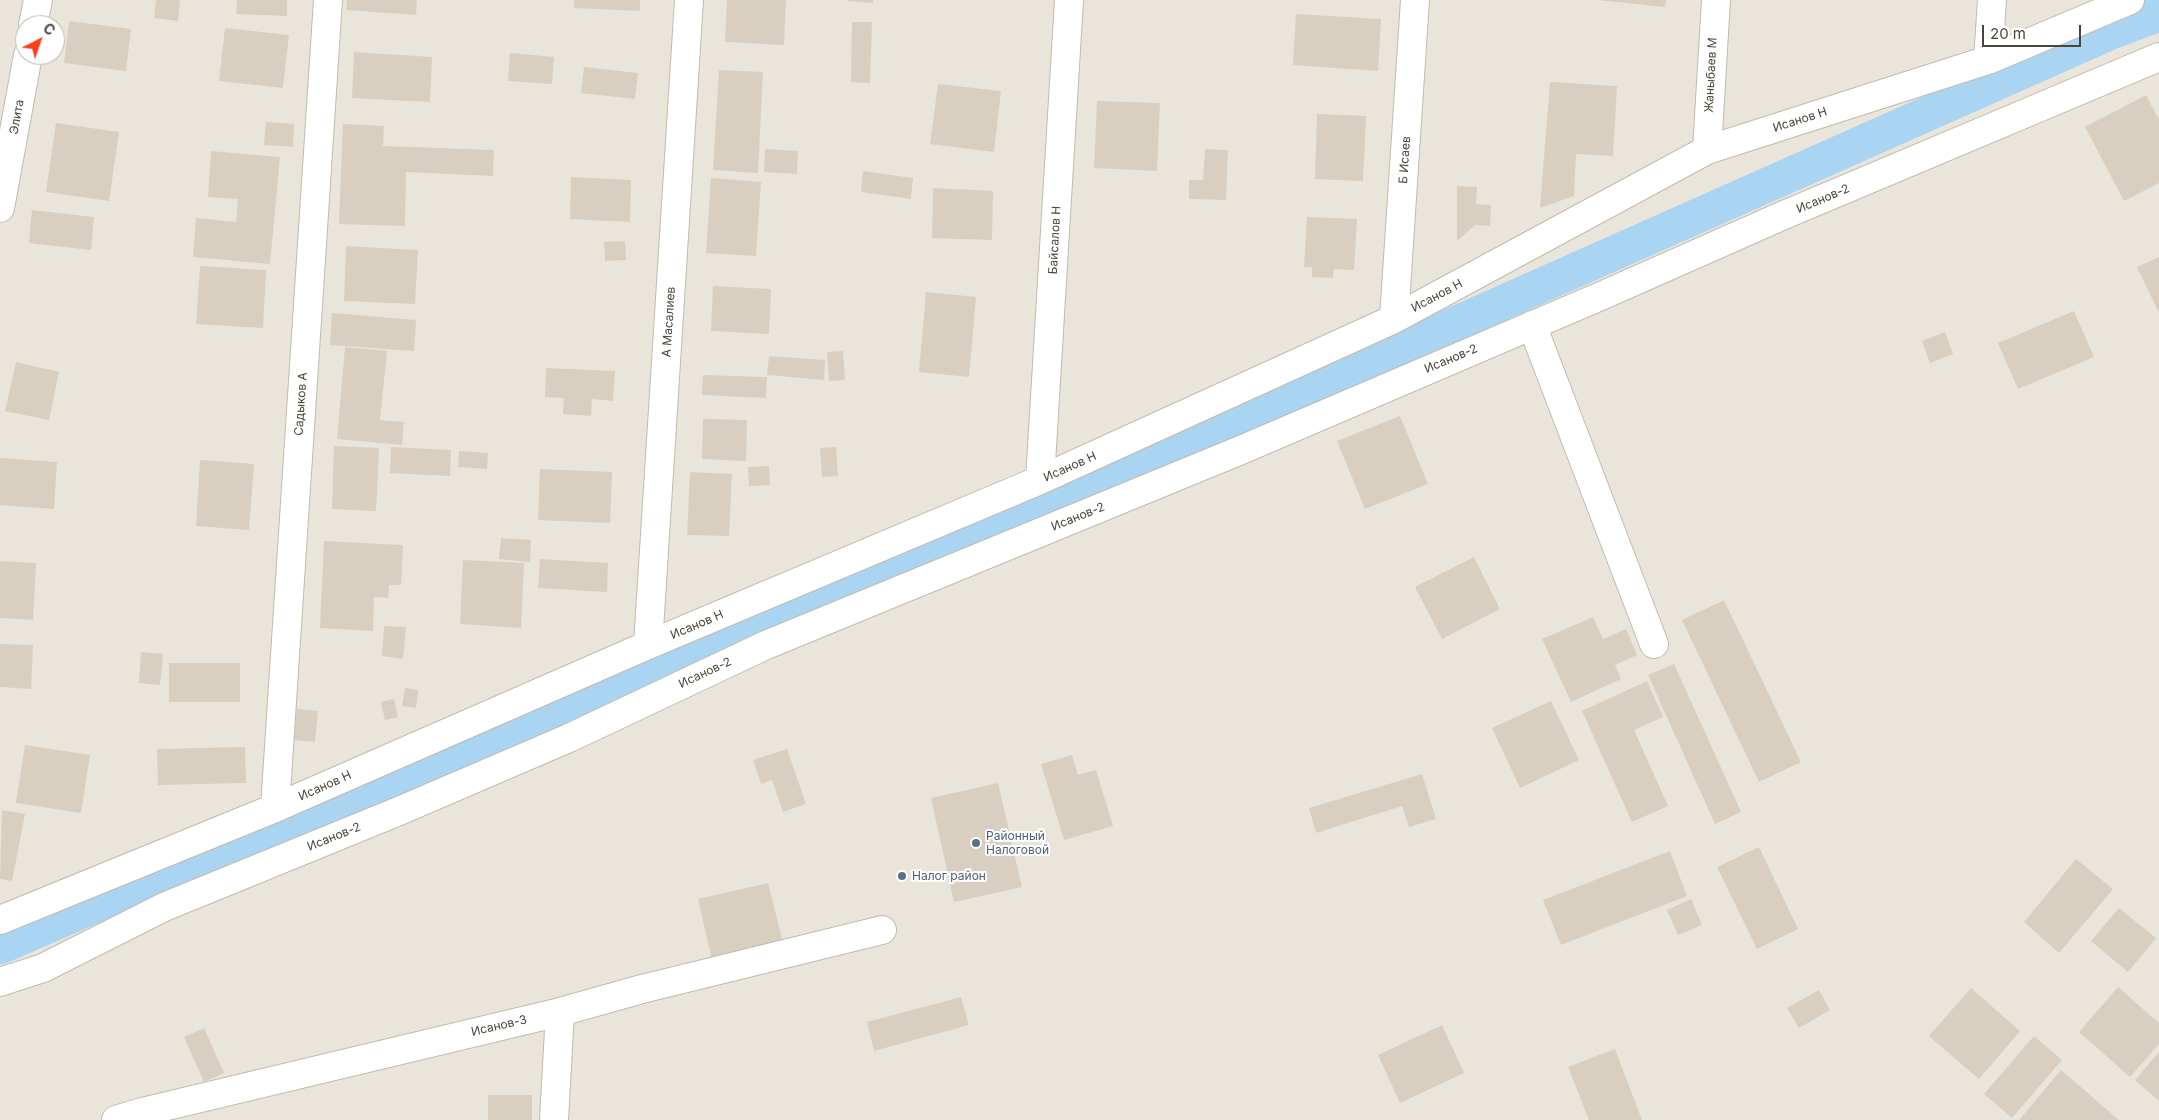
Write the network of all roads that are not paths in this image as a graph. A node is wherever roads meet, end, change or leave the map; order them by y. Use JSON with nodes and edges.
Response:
{"nodes":[{"id":1,"x":38,"y":0,"type":"edge"},
{"id":2,"x":328,"y":0,"type":"edge"},
{"id":3,"x":689,"y":0,"type":"edge"},
{"id":4,"x":1069,"y":0,"type":"edge"},
{"id":5,"x":1415,"y":0,"type":"edge"},
{"id":6,"x":1716,"y":0,"type":"edge"},
{"id":7,"x":1992,"y":0,"type":"edge"},
{"id":8,"x":2130,"y":0,"type":"edge"},
{"id":9,"x":35,"y":15,"type":"edge"},
{"id":10,"x":2159,"y":57,"type":"edge"},
{"id":11,"x":1988,"y":60,"type":"junction"},
{"id":12,"x":26,"y":65,"type":"edge"},
{"id":13,"x":1707,"y":150,"type":"junction"},
{"id":14,"x":0,"y":208,"type":"edge"},
{"id":15,"x":1394,"y":319,"type":"junction"},
{"id":16,"x":1532,"y":325,"type":"junction"},
{"id":17,"x":1040,"y":480,"type":"junction"},
{"id":18,"x":1654,"y":644,"type":"dead end"},
{"id":19,"x":648,"y":645,"type":"junction"},
{"id":20,"x":274,"y":808,"type":"junction"},
{"id":21,"x":0,"y":920,"type":"edge"},
{"id":22,"x":882,"y":930,"type":"dead end"},
{"id":23,"x":0,"y":982,"type":"edge"},
{"id":24,"x":560,"y":1012,"type":"junction"},
{"id":25,"x":116,"y":1120,"type":"edge"},
{"id":26,"x":554,"y":1120,"type":"edge"}],
"edges":[{"from":1,"to":9,"type":"street"},
{"from":2,"to":20,"type":"street","name":"Садыков А"},
{"from":3,"to":19,"type":"street","name":"А Масалиев"},
{"from":4,"to":17,"type":"street","name":"Байсалов Н"},
{"from":5,"to":15,"type":"street","name":"Б Исаев"},
{"from":6,"to":13,"type":"street","name":"Жаныбаев М"},
{"from":7,"to":11,"type":"street"},
{"from":8,"to":11,"type":"street","name":"Исанов Н"},
{"from":10,"to":16,"type":"street","name":"Исанов-2"},
{"from":11,"to":13,"type":"street","name":"Исанов Н"},
{"from":12,"to":14,"type":"street","name":"Элита"},
{"from":13,"to":15,"type":"street","name":"Исанов Н"},
{"from":15,"to":17,"type":"street","name":"Исанов Н"},
{"from":16,"to":18,"type":"street"},
{"from":16,"to":23,"type":"street","name":"Исанов-2"},
{"from":17,"to":19,"type":"street","name":"Исанов Н"},
{"from":19,"to":20,"type":"street","name":"Исанов Н"},
{"from":20,"to":21,"type":"street","name":"Исанов Н"},
{"from":22,"to":24,"type":"street","name":"Исанов-3"},
{"from":24,"to":25,"type":"street","name":"Исанов-3"},
{"from":24,"to":26,"type":"street"}]}
